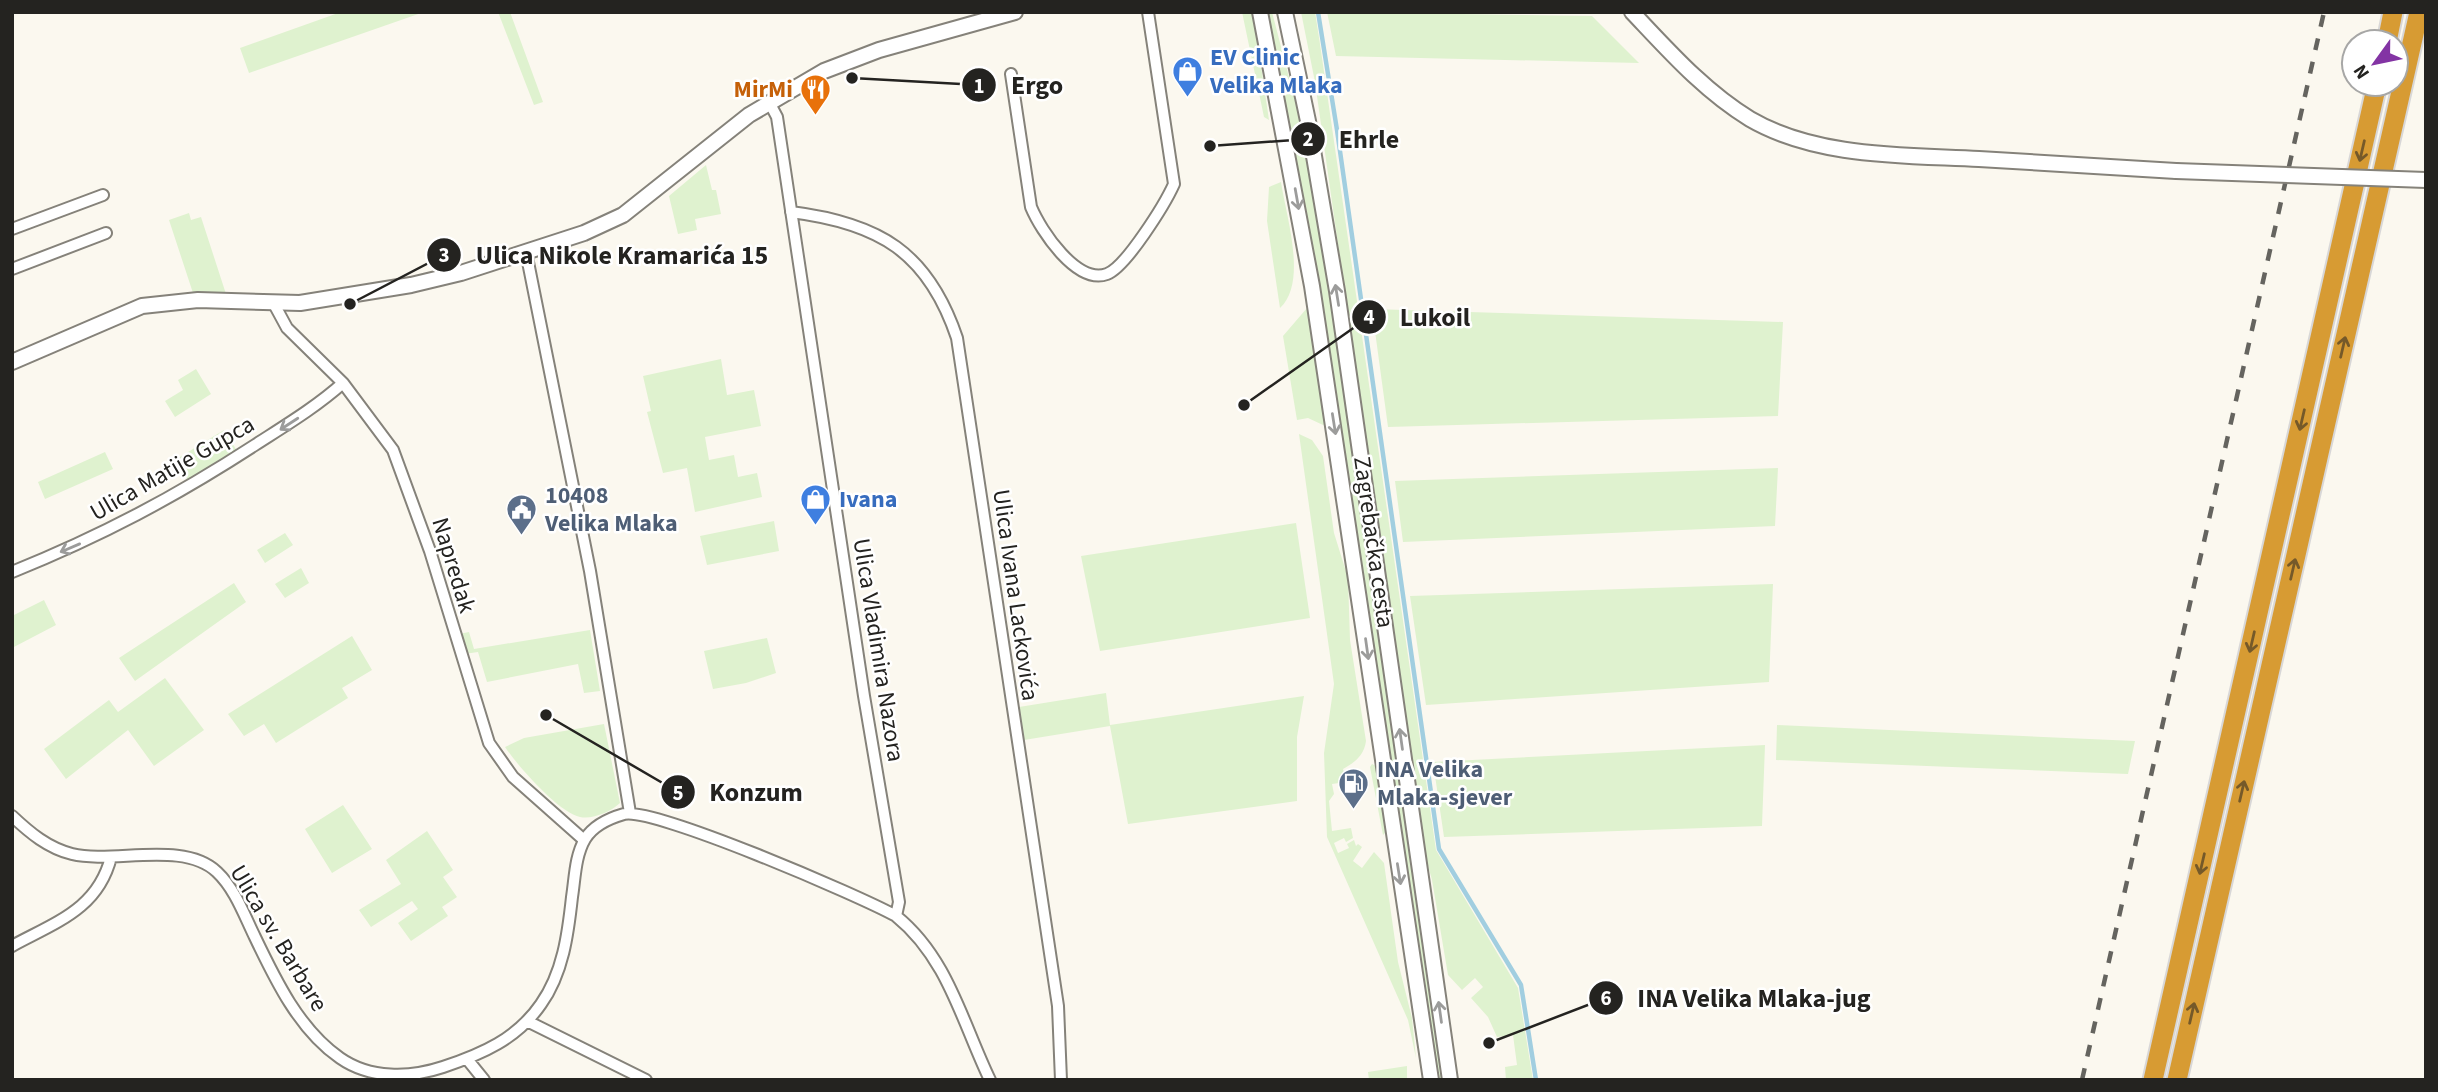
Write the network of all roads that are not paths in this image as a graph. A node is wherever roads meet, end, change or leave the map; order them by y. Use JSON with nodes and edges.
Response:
{"nodes":[{"id":1,"x":1015,"y":12,"type":"edge"},
{"id":2,"x":1148,"y":12,"type":"edge"},
{"id":3,"x":1260,"y":12,"type":"edge"},
{"id":4,"x":1632,"y":12,"type":"edge"},
{"id":5,"x":2418,"y":12,"type":"edge"},
{"id":6,"x":1288,"y":16,"type":"edge"},
{"id":7,"x":1011,"y":74,"type":"dead end"},
{"id":8,"x":2374,"y":98,"type":"edge"},
{"id":9,"x":769,"y":102,"type":"junction"},
{"id":10,"x":2426,"y":180,"type":"edge"},
{"id":11,"x":103,"y":195,"type":"dead end"},
{"id":12,"x":791,"y":212,"type":"junction"},
{"id":13,"x":12,"y":229,"type":"edge"},
{"id":14,"x":106,"y":233,"type":"dead end"},
{"id":15,"x":526,"y":251,"type":"junction"},
{"id":16,"x":12,"y":270,"type":"edge"},
{"id":17,"x":274,"y":304,"type":"junction"},
{"id":18,"x":12,"y":362,"type":"edge"},
{"id":19,"x":344,"y":383,"type":"junction"},
{"id":20,"x":12,"y":572,"type":"edge"},
{"id":21,"x":630,"y":813,"type":"junction"},
{"id":22,"x":12,"y":816,"type":"edge"},
{"id":23,"x":584,"y":840,"type":"junction"},
{"id":24,"x":111,"y":857,"type":"junction"},
{"id":25,"x":896,"y":916,"type":"junction"},
{"id":26,"x":12,"y":946,"type":"edge"},
{"id":27,"x":527,"y":1021,"type":"junction"},
{"id":28,"x":467,"y":1059,"type":"junction"},
{"id":29,"x":418,"y":1077,"type":"edge"},
{"id":30,"x":484,"y":1080,"type":"edge"},
{"id":31,"x":646,"y":1080,"type":"edge"},
{"id":32,"x":990,"y":1080,"type":"edge"},
{"id":33,"x":1061,"y":1080,"type":"edge"},
{"id":34,"x":1431,"y":1080,"type":"edge"},
{"id":35,"x":1450,"y":1080,"type":"edge"},
{"id":36,"x":2153,"y":1080,"type":"edge"},
{"id":37,"x":2177,"y":1080,"type":"edge"}],
"edges":[{"from":1,"to":9,"type":"main road"},
{"from":2,"to":7,"type":"street"},
{"from":3,"to":34,"type":"main road","name":"Zagrebačka cesta","one_way":true},
{"from":4,"to":10,"type":"main road","bridge":true},
{"from":37,"to":5,"type":"highway","one_way":true},
{"from":35,"to":6,"type":"main road","name":"Zagrebačka cesta","one_way":true},
{"from":8,"to":36,"type":"highway","one_way":true},
{"from":9,"to":12,"type":"street","name":"Ulica Vladimira Nazora"},
{"from":9,"to":15,"type":"main road"},
{"from":11,"to":13,"type":"street"},
{"from":12,"to":25,"type":"street","name":"Ulica Vladimira Nazora"},
{"from":12,"to":33,"type":"street","name":"Ulica Ivana Lackovića"},
{"from":14,"to":16,"type":"street"},
{"from":15,"to":17,"type":"main road"},
{"from":15,"to":21,"type":"street"},
{"from":17,"to":18,"type":"main road"},
{"from":17,"to":19,"type":"street","name":"Napredak"},
{"from":19,"to":20,"type":"street","name":"Ulica Matije Gupca","one_way":true},
{"from":19,"to":23,"type":"street","name":"Napredak"},
{"from":21,"to":23,"type":"street"},
{"from":21,"to":25,"type":"street"},
{"from":22,"to":24,"type":"street","name":"Ulica sv. Barbare"},
{"from":23,"to":27,"type":"street","name":"Ulica sv. Barbare"},
{"from":24,"to":26,"type":"street"},
{"from":24,"to":29,"type":"street","name":"Ulica sv. Barbare"},
{"from":25,"to":32,"type":"street"},
{"from":27,"to":28,"type":"street","name":"Ulica sv. Barbare"},
{"from":27,"to":31,"type":"street"},
{"from":28,"to":29,"type":"street","name":"Ulica sv. Barbare"},
{"from":28,"to":30,"type":"street"}]}
